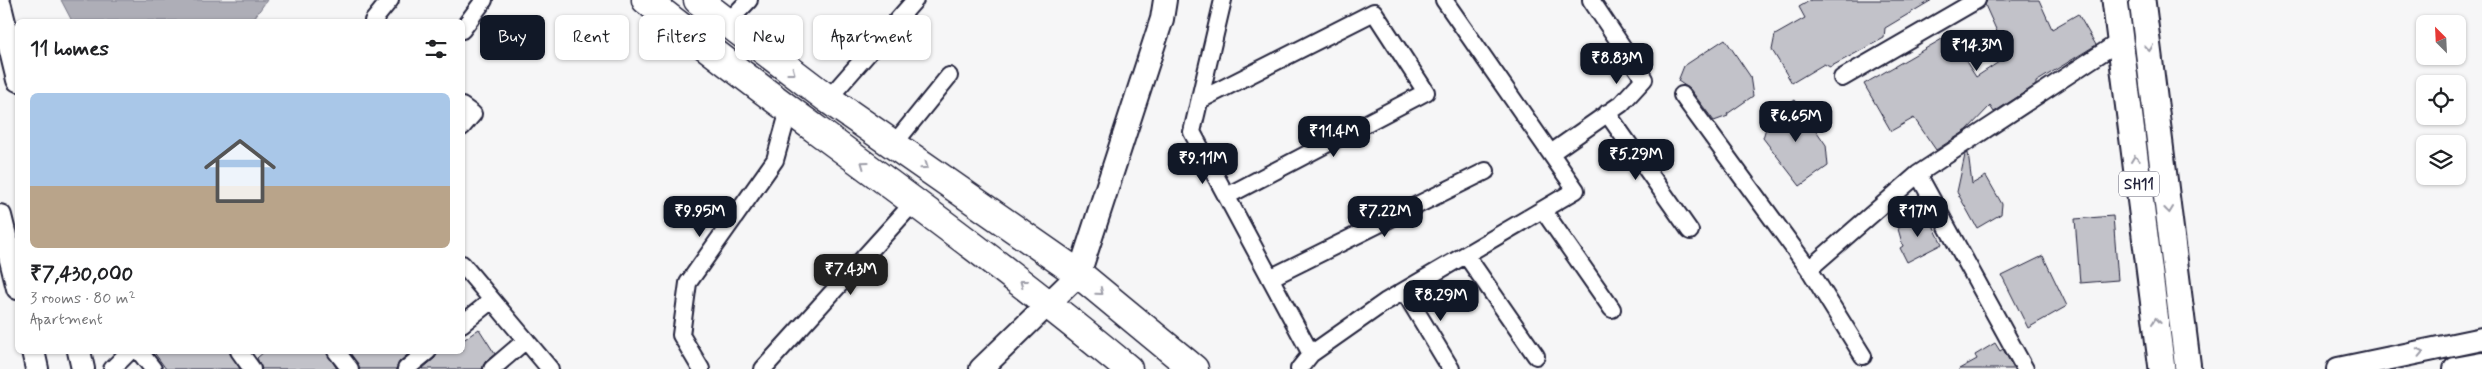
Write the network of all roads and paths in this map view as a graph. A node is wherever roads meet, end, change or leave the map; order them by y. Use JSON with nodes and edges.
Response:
{"nodes":[{"id":1,"x":390,"y":0,"type":"edge"},
{"id":2,"x":484,"y":0,"type":"edge"},
{"id":3,"x":646,"y":0,"type":"edge"},
{"id":4,"x":698,"y":0,"type":"edge"},
{"id":5,"x":749,"y":0,"type":"edge"},
{"id":6,"x":915,"y":0,"type":"edge"},
{"id":7,"x":1165,"y":0,"type":"edge"},
{"id":8,"x":1223,"y":0,"type":"edge"},
{"id":9,"x":1444,"y":0,"type":"edge"},
{"id":10,"x":1591,"y":0,"type":"edge"},
{"id":11,"x":1977,"y":0,"type":"edge"},
{"id":12,"x":2115,"y":0,"type":"edge"},
{"id":13,"x":2142,"y":0,"type":"edge"},
{"id":14,"x":0,"y":6,"type":"edge"},
{"id":15,"x":1371,"y":6,"type":"edge"},
{"id":16,"x":375,"y":19,"type":"edge"},
{"id":17,"x":727,"y":23,"type":"junction"},
{"id":18,"x":465,"y":26,"type":"edge"},
{"id":19,"x":2120,"y":41,"type":"junction"},
{"id":20,"x":15,"y":68,"type":"edge"},
{"id":21,"x":949,"y":76,"type":"dead end"},
{"id":22,"x":1842,"y":78,"type":"dead end"},
{"id":23,"x":1682,"y":95,"type":"dead end"},
{"id":24,"x":828,"y":99,"type":"junction"},
{"id":25,"x":1200,"y":100,"type":"junction"},
{"id":26,"x":465,"y":108,"type":"edge"},
{"id":27,"x":789,"y":110,"type":"junction"},
{"id":28,"x":1607,"y":113,"type":"junction"},
{"id":29,"x":465,"y":123,"type":"edge"},
{"id":30,"x":894,"y":144,"type":"junction"},
{"id":31,"x":1550,"y":153,"type":"junction"},
{"id":32,"x":1486,"y":170,"type":"dead end"},
{"id":33,"x":1918,"y":174,"type":"junction"},
{"id":34,"x":1227,"y":196,"type":"junction"},
{"id":35,"x":915,"y":201,"type":"junction"},
{"id":36,"x":1542,"y":210,"type":"junction"},
{"id":37,"x":0,"y":216,"type":"edge"},
{"id":38,"x":1690,"y":231,"type":"dead end"},
{"id":39,"x":1466,"y":254,"type":"junction"},
{"id":40,"x":465,"y":268,"type":"edge"},
{"id":41,"x":1809,"y":269,"type":"junction"},
{"id":42,"x":1079,"y":274,"type":"junction"},
{"id":43,"x":15,"y":276,"type":"edge"},
{"id":44,"x":1270,"y":278,"type":"junction"},
{"id":45,"x":1404,"y":291,"type":"junction"},
{"id":46,"x":492,"y":300,"type":"junction"},
{"id":47,"x":1049,"y":303,"type":"junction"},
{"id":48,"x":1612,"y":309,"type":"dead end"},
{"id":49,"x":465,"y":322,"type":"edge"},
{"id":50,"x":2482,"y":339,"type":"edge"},
{"id":51,"x":526,"y":340,"type":"junction"},
{"id":52,"x":34,"y":354,"type":"edge"},
{"id":53,"x":80,"y":354,"type":"edge"},
{"id":54,"x":127,"y":354,"type":"edge"},
{"id":55,"x":141,"y":354,"type":"edge"},
{"id":56,"x":241,"y":354,"type":"edge"},
{"id":57,"x":338,"y":354,"type":"edge"},
{"id":58,"x":424,"y":354,"type":"edge"},
{"id":59,"x":1311,"y":354,"type":"junction"},
{"id":60,"x":1536,"y":356,"type":"dead end"},
{"id":61,"x":1863,"y":356,"type":"dead end"},
{"id":62,"x":2482,"y":364,"type":"edge"},
{"id":63,"x":37,"y":369,"type":"edge"},
{"id":64,"x":83,"y":369,"type":"edge"},
{"id":65,"x":112,"y":369,"type":"edge"},
{"id":66,"x":153,"y":369,"type":"edge"},
{"id":67,"x":252,"y":369,"type":"edge"},
{"id":68,"x":350,"y":369,"type":"edge"},
{"id":69,"x":406,"y":369,"type":"edge"},
{"id":70,"x":492,"y":369,"type":"edge"},
{"id":71,"x":550,"y":369,"type":"edge"},
{"id":72,"x":701,"y":369,"type":"edge"},
{"id":73,"x":763,"y":369,"type":"edge"},
{"id":74,"x":981,"y":369,"type":"edge"},
{"id":75,"x":1128,"y":369,"type":"edge"},
{"id":76,"x":1194,"y":369,"type":"edge"},
{"id":77,"x":1299,"y":369,"type":"edge"},
{"id":78,"x":1451,"y":369,"type":"edge"},
{"id":79,"x":2025,"y":369,"type":"edge"},
{"id":80,"x":2162,"y":369,"type":"edge"},
{"id":81,"x":2188,"y":369,"type":"edge"},
{"id":82,"x":2338,"y":369,"type":"edge"},
{"id":83,"x":2455,"y":369,"type":"edge"}],
"edges":[{"from":1,"to":16,"type":"street"},
{"from":2,"to":18,"type":"street"},
{"from":3,"to":27,"type":"highway"},
{"from":4,"to":17,"type":"highway"},
{"from":5,"to":17,"type":"street"},
{"from":6,"to":24,"type":"street"},
{"from":7,"to":42,"type":"street"},
{"from":8,"to":25,"type":"street"},
{"from":9,"to":31,"type":"street"},
{"from":10,"to":28,"type":"street"},
{"from":11,"to":22,"type":"street"},
{"from":12,"to":19,"type":"main road","number":"SH11"},
{"from":13,"to":81,"type":"main road","number":"SH11","one_way":true},
{"from":14,"to":20,"type":"street"},
{"from":15,"to":25,"type":"street"},
{"from":15,"to":34,"type":"street"},
{"from":17,"to":24,"type":"highway","one_way":true},
{"from":19,"to":33,"type":"street"},
{"from":80,"to":19,"type":"main road","number":"SH11","one_way":true},
{"from":21,"to":30,"type":"street"},
{"from":23,"to":41,"type":"street"},
{"from":24,"to":30,"type":"highway"},
{"from":25,"to":34,"type":"street"},
{"from":26,"to":29,"type":"street"},
{"from":35,"to":27,"type":"highway","one_way":true},
{"from":27,"to":72,"type":"street"},
{"from":28,"to":31,"type":"street"},
{"from":28,"to":38,"type":"street"},
{"from":30,"to":42,"type":"highway","one_way":true},
{"from":31,"to":36,"type":"street"},
{"from":32,"to":44,"type":"street"},
{"from":33,"to":41,"type":"street"},
{"from":33,"to":79,"type":"street"},
{"from":34,"to":44,"type":"street"},
{"from":47,"to":35,"type":"highway","one_way":true},
{"from":35,"to":73,"type":"street"},
{"from":36,"to":39,"type":"street"},
{"from":36,"to":48,"type":"street"},
{"from":37,"to":43,"type":"street"},
{"from":39,"to":45,"type":"street"},
{"from":39,"to":60,"type":"street"},
{"from":40,"to":46,"type":"street"},
{"from":41,"to":61,"type":"street"},
{"from":42,"to":47,"type":"street"},
{"from":42,"to":76,"type":"highway","one_way":true},
{"from":44,"to":59,"type":"street"},
{"from":45,"to":59,"type":"street"},
{"from":45,"to":78,"type":"street"},
{"from":46,"to":49,"type":"street"},
{"from":46,"to":51,"type":"street"},
{"from":47,"to":74,"type":"street"},
{"from":47,"to":75,"type":"highway"},
{"from":82,"to":50,"type":"street","one_way":true},
{"from":51,"to":70,"type":"street"},
{"from":51,"to":71,"type":"street"},
{"from":52,"to":63,"type":"street"},
{"from":53,"to":64,"type":"street"},
{"from":54,"to":65,"type":"street"},
{"from":55,"to":66,"type":"street"},
{"from":56,"to":67,"type":"street"},
{"from":57,"to":68,"type":"street"},
{"from":58,"to":69,"type":"street"},
{"from":59,"to":77,"type":"street"},
{"from":62,"to":83,"type":"street"}]}
